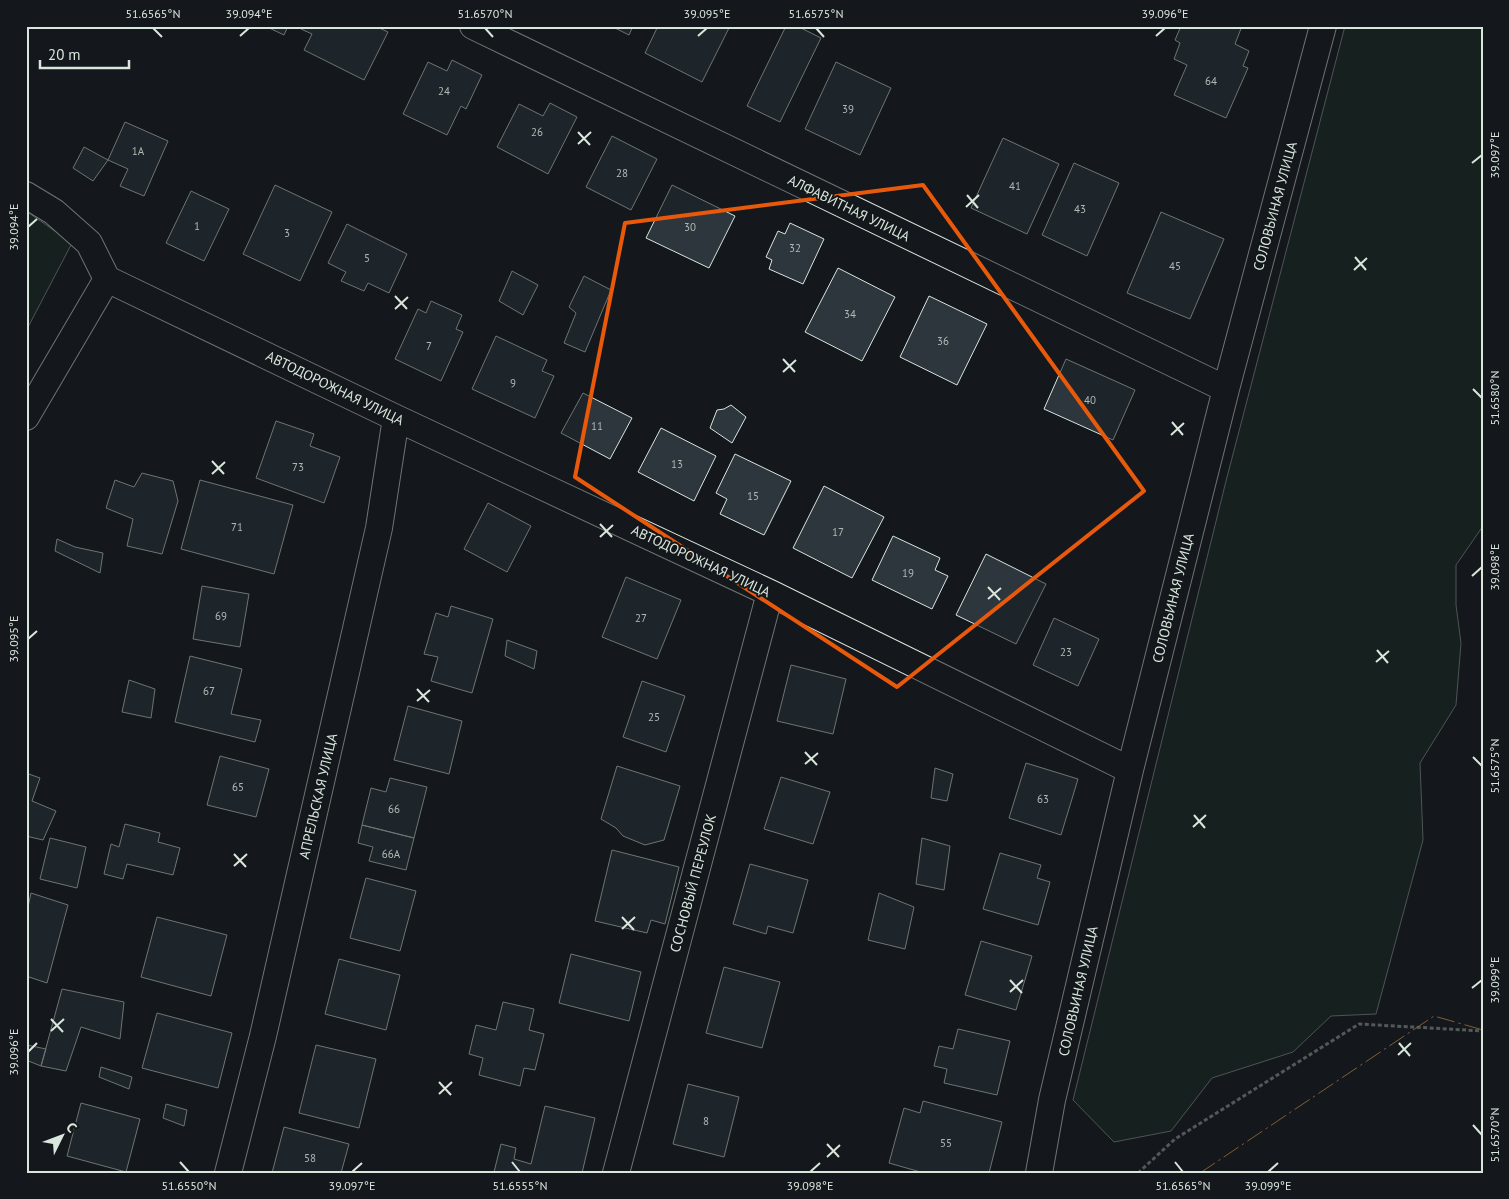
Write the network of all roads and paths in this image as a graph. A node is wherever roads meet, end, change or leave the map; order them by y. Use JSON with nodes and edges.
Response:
{"nodes":[{"id":1,"x":473,"y":26,"type":"edge"},
{"id":2,"x":1323,"y":26,"type":"edge"},
{"id":3,"x":26,"y":195,"type":"edge"},
{"id":4,"x":107,"y":279,"type":"junction"},
{"id":5,"x":1226,"y":390,"type":"junction"},
{"id":6,"x":26,"y":417,"type":"edge"},
{"id":7,"x":396,"y":418,"type":"junction"},
{"id":8,"x":770,"y":593,"type":"junction"},
{"id":9,"x":1130,"y":770,"type":"junction"},
{"id":10,"x":1483,"y":1030,"type":"edge"},
{"id":11,"x":228,"y":1173,"type":"edge"},
{"id":12,"x":616,"y":1173,"type":"edge"},
{"id":13,"x":1039,"y":1173,"type":"edge"},
{"id":14,"x":1138,"y":1173,"type":"edge"}],
"edges":[{"from":1,"to":5,"type":"street","name":"АЛФАВИТНАЯ УЛИЦА"},
{"from":2,"to":5,"type":"street","name":"СОЛОВЬИНАЯ УЛИЦА"},
{"from":3,"to":4,"type":"street"},
{"from":4,"to":6,"type":"street"},
{"from":4,"to":7,"type":"street","name":"АВТОДОРОЖНАЯ УЛИЦА"},
{"from":5,"to":9,"type":"street","name":"СОЛОВЬИНАЯ УЛИЦА"},
{"from":7,"to":8,"type":"street","name":"АВТОДОРОЖНАЯ УЛИЦА"},
{"from":7,"to":11,"type":"street","name":"АПРЕЛЬСКАЯ УЛИЦА"},
{"from":8,"to":9,"type":"street","name":"АВТОДОРОЖНАЯ УЛИЦА"},
{"from":8,"to":12,"type":"street","name":"СОСНОВЫЙ ПЕРЕУЛОК"},
{"from":9,"to":13,"type":"street","name":"СОЛОВЬИНАЯ УЛИЦА"},
{"from":10,"to":14,"type":"path"}]}
